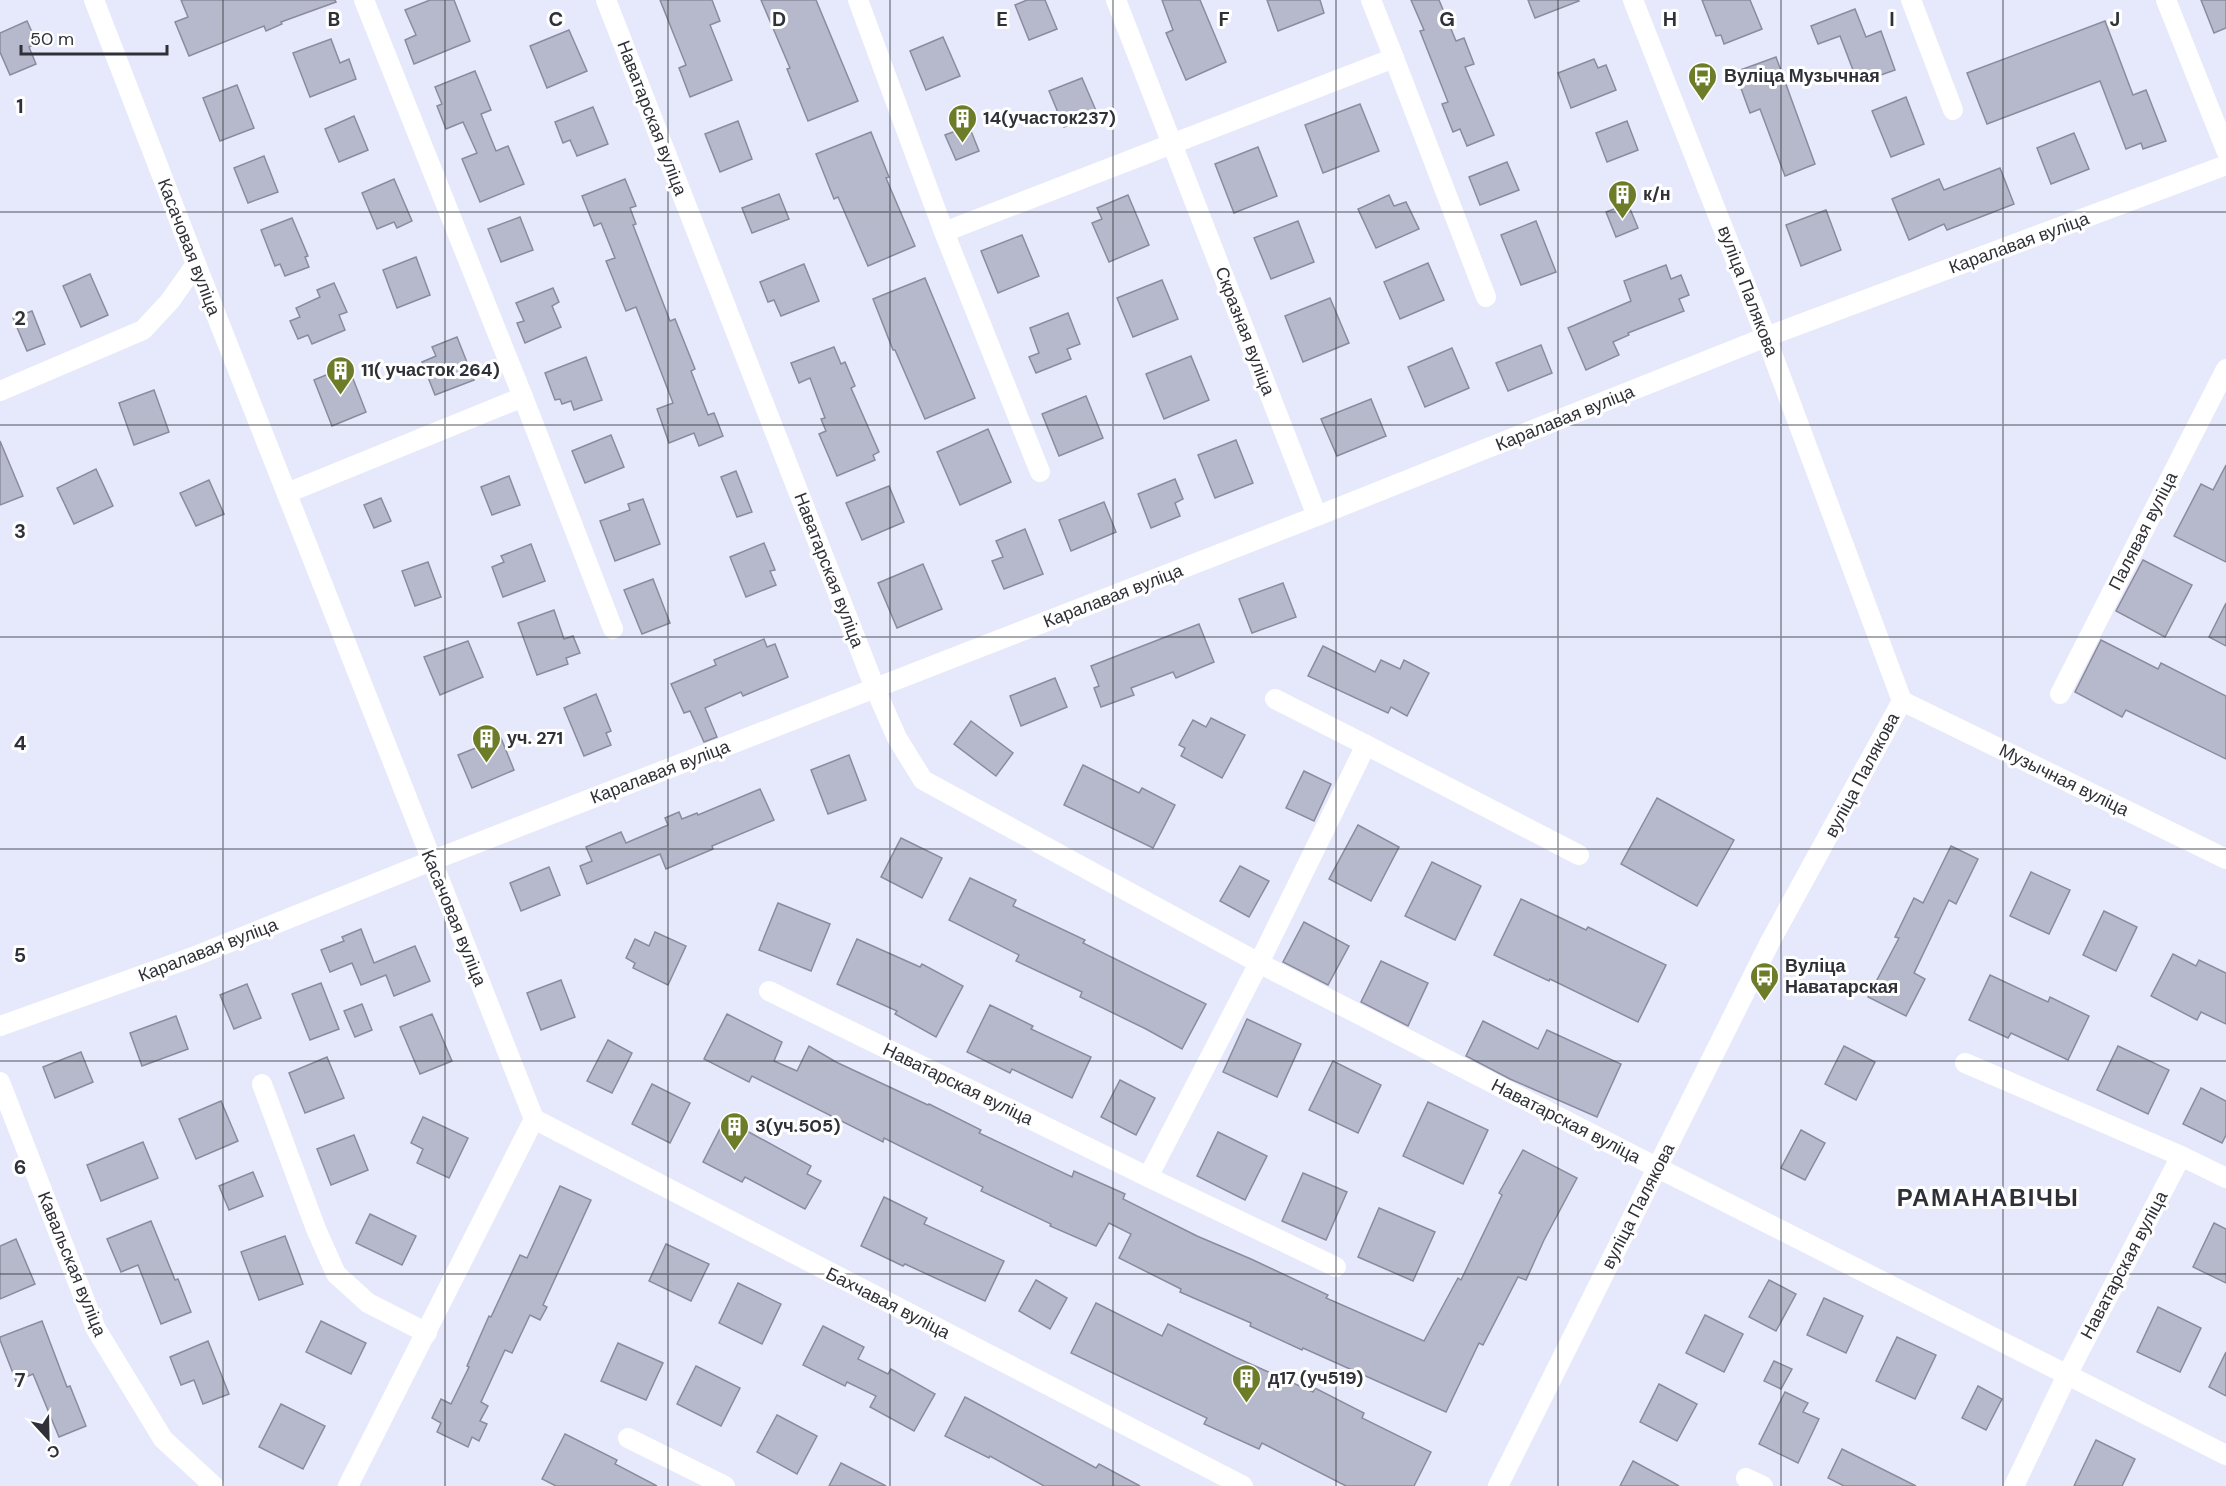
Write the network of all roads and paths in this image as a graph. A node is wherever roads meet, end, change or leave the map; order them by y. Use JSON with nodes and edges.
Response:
{"nodes":[{"id":1,"x":94,"y":0,"type":"edge"},
{"id":2,"x":364,"y":0,"type":"edge"},
{"id":3,"x":606,"y":0,"type":"edge"},
{"id":4,"x":858,"y":0,"type":"edge"},
{"id":5,"x":1116,"y":0,"type":"edge"},
{"id":6,"x":1371,"y":0,"type":"edge"},
{"id":7,"x":1634,"y":0,"type":"edge"},
{"id":8,"x":1911,"y":0,"type":"edge"},
{"id":9,"x":2166,"y":0,"type":"edge"},
{"id":10,"x":1394,"y":58,"type":"junction"},
{"id":11,"x":1953,"y":110,"type":"dead end"},
{"id":12,"x":1173,"y":145,"type":"junction"},
{"id":13,"x":2226,"y":150,"type":"edge"},
{"id":14,"x":2226,"y":165,"type":"edge"},
{"id":15,"x":944,"y":232,"type":"junction"},
{"id":16,"x":196,"y":264,"type":"junction"},
{"id":17,"x":1486,"y":297,"type":"dead end"},
{"id":18,"x":1766,"y":337,"type":"junction"},
{"id":19,"x":2226,"y":369,"type":"edge"},
{"id":20,"x":0,"y":391,"type":"edge"},
{"id":21,"x":523,"y":397,"type":"junction"},
{"id":22,"x":1040,"y":472,"type":"dead end"},
{"id":23,"x":287,"y":494,"type":"junction"},
{"id":24,"x":1317,"y":516,"type":"junction"},
{"id":25,"x":613,"y":629,"type":"dead end"},
{"id":26,"x":875,"y":688,"type":"junction"},
{"id":27,"x":2060,"y":694,"type":"dead end"},
{"id":28,"x":1275,"y":699,"type":"dead end"},
{"id":29,"x":1902,"y":701,"type":"junction"},
{"id":30,"x":1366,"y":745,"type":"junction"},
{"id":31,"x":1579,"y":855,"type":"dead end"},
{"id":32,"x":2226,"y":859,"type":"edge"},
{"id":33,"x":431,"y":861,"type":"junction"},
{"id":34,"x":1259,"y":963,"type":"junction"},
{"id":35,"x":769,"y":991,"type":"dead end"},
{"id":36,"x":0,"y":1026,"type":"edge"},
{"id":37,"x":1965,"y":1062,"type":"dead end"},
{"id":38,"x":0,"y":1082,"type":"edge"},
{"id":39,"x":262,"y":1084,"type":"dead end"},
{"id":40,"x":534,"y":1119,"type":"junction"},
{"id":41,"x":2181,"y":1156,"type":"junction"},
{"id":42,"x":1658,"y":1168,"type":"junction"},
{"id":43,"x":1148,"y":1177,"type":"junction"},
{"id":44,"x":2226,"y":1178,"type":"edge"},
{"id":45,"x":1336,"y":1267,"type":"dead end"},
{"id":46,"x":427,"y":1333,"type":"junction"},
{"id":47,"x":2067,"y":1375,"type":"junction"},
{"id":48,"x":628,"y":1438,"type":"dead end"},
{"id":49,"x":2226,"y":1455,"type":"edge"},
{"id":50,"x":214,"y":1486,"type":"edge"},
{"id":51,"x":348,"y":1486,"type":"edge"},
{"id":52,"x":725,"y":1486,"type":"edge"},
{"id":53,"x":1243,"y":1486,"type":"edge"},
{"id":54,"x":1498,"y":1486,"type":"edge"},
{"id":55,"x":2014,"y":1486,"type":"edge"}],
"edges":[{"from":1,"to":16,"type":"street","name":"Касачовая вуліца"},
{"from":2,"to":21,"type":"street"},
{"from":3,"to":26,"type":"street","name":"Наватарская вуліца"},
{"from":4,"to":15,"type":"street"},
{"from":5,"to":12,"type":"street","name":"Скразная вуліца"},
{"from":6,"to":10,"type":"street"},
{"from":7,"to":18,"type":"street","name":"вуліца Палякова"},
{"from":8,"to":11,"type":"street"},
{"from":9,"to":13,"type":"street"},
{"from":10,"to":12,"type":"street"},
{"from":10,"to":17,"type":"street"},
{"from":12,"to":15,"type":"street"},
{"from":12,"to":24,"type":"street","name":"Скразная вуліца"},
{"from":14,"to":18,"type":"street","name":"Каралавая вуліца"},
{"from":15,"to":22,"type":"street"},
{"from":16,"to":20,"type":"street"},
{"from":16,"to":23,"type":"street","name":"Касачовая вуліца"},
{"from":18,"to":24,"type":"street","name":"Каралавая вуліца"},
{"from":18,"to":29,"type":"street","name":"вуліца Палякова"},
{"from":19,"to":27,"type":"street","name":"Палявая вуліца"},
{"from":21,"to":23,"type":"street"},
{"from":21,"to":25,"type":"street"},
{"from":23,"to":33,"type":"street","name":"Касачовая вуліца"},
{"from":24,"to":26,"type":"street","name":"Каралавая вуліца"},
{"from":26,"to":33,"type":"street","name":"Каралавая вуліца"},
{"from":26,"to":34,"type":"street","name":"Наватарская вуліца"},
{"from":28,"to":30,"type":"street"},
{"from":29,"to":32,"type":"street","name":"Музычная вуліца"},
{"from":29,"to":42,"type":"street","name":"вуліца Палякова"},
{"from":30,"to":31,"type":"street"},
{"from":30,"to":34,"type":"street"},
{"from":33,"to":36,"type":"street","name":"Каралавая вуліца"},
{"from":33,"to":40,"type":"street","name":"Касачовая вуліца"},
{"from":34,"to":42,"type":"street","name":"Наватарская вуліца"},
{"from":34,"to":43,"type":"street"},
{"from":35,"to":43,"type":"street","name":"Наватарская вуліца"},
{"from":37,"to":41,"type":"street"},
{"from":38,"to":50,"type":"street","name":"Кавальская вуліца"},
{"from":39,"to":46,"type":"street"},
{"from":40,"to":46,"type":"street"},
{"from":40,"to":53,"type":"street","name":"Бахчавая вуліца"},
{"from":41,"to":44,"type":"street"},
{"from":41,"to":47,"type":"street","name":"Наватарская вуліца"},
{"from":42,"to":47,"type":"street","name":"Наватарская вуліца"},
{"from":42,"to":54,"type":"street","name":"вуліца Палякова"},
{"from":43,"to":45,"type":"street","name":"Наватарская вуліца"},
{"from":46,"to":51,"type":"street"},
{"from":47,"to":49,"type":"street","name":"Наватарская вуліца"},
{"from":47,"to":55,"type":"street","name":"Наватарская вуліца"},
{"from":48,"to":52,"type":"street"}]}
